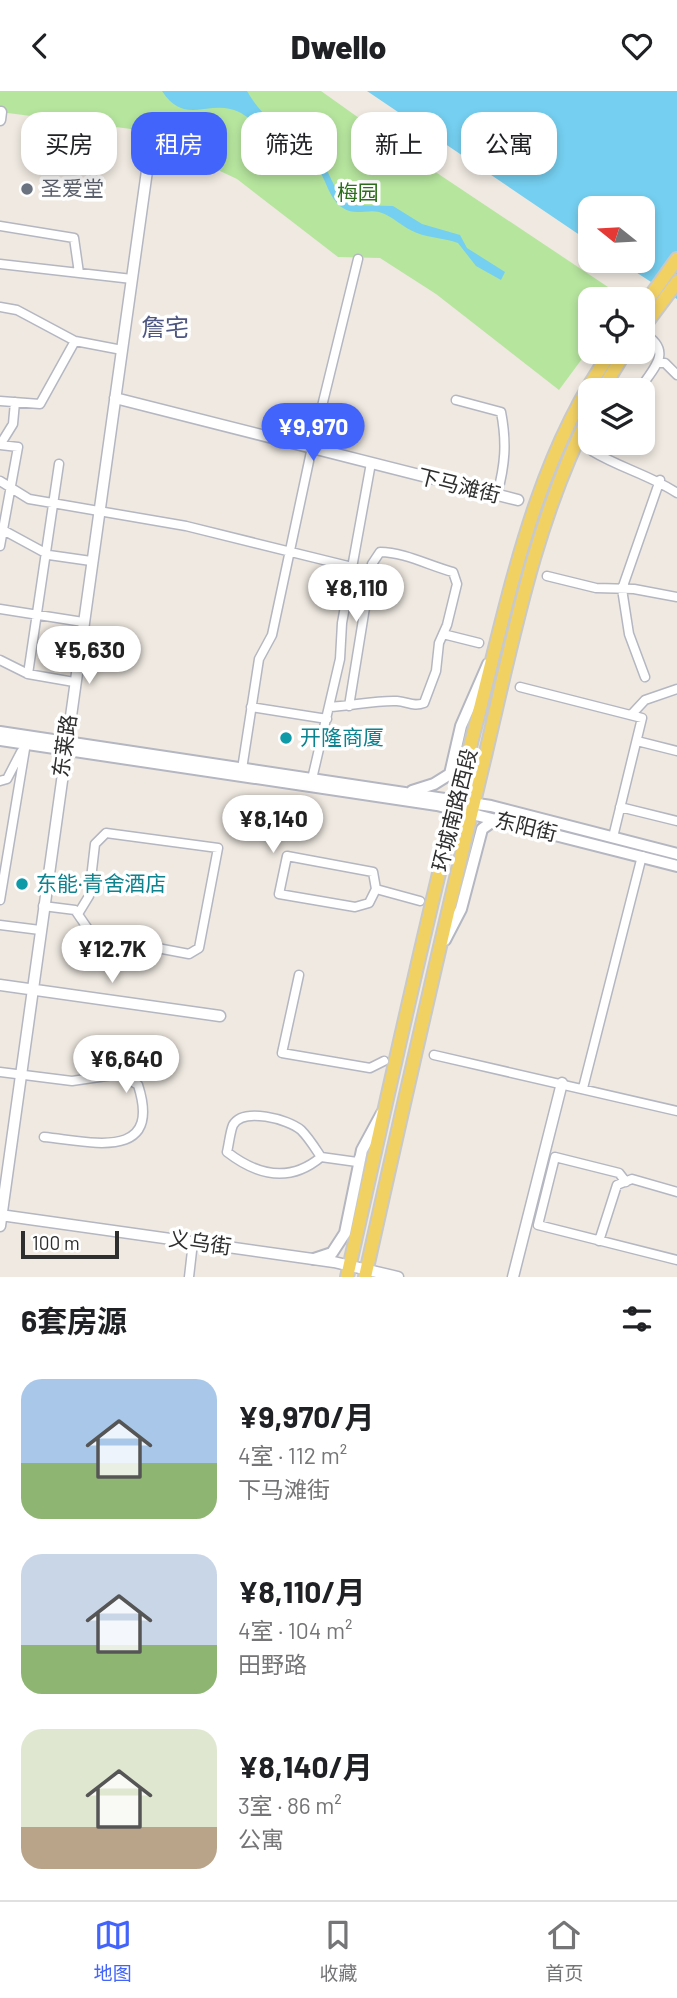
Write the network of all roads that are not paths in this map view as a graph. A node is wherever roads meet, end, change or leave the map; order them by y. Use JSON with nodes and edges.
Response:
{"nodes":[{"id":1,"x":146,"y":175,"type":"edge"},
{"id":2,"x":0,"y":226,"type":"edge"},
{"id":3,"x":358,"y":259,"type":"dead end"},
{"id":4,"x":677,"y":259,"type":"edge"},
{"id":5,"x":0,"y":264,"type":"edge"},
{"id":6,"x":79,"y":273,"type":"junction"},
{"id":7,"x":132,"y":278,"type":"junction"},
{"id":8,"x":677,"y":282,"type":"edge"},
{"id":9,"x":655,"y":290,"type":"edge"},
{"id":10,"x":0,"y":307,"type":"edge"},
{"id":11,"x":655,"y":312,"type":"edge"},
{"id":12,"x":75,"y":341,"type":"junction"},
{"id":13,"x":655,"y":341,"type":"edge"},
{"id":14,"x":122,"y":350,"type":"junction"},
{"id":15,"x":657,"y":363,"type":"junction"},
{"id":16,"x":607,"y":364,"type":"edge"},
{"id":17,"x":677,"y":375,"type":"edge"},
{"id":18,"x":647,"y":378,"type":"edge"},
{"id":19,"x":115,"y":398,"type":"junction"},
{"id":20,"x":456,"y":400,"type":"dead end"},
{"id":21,"x":0,"y":401,"type":"edge"},
{"id":22,"x":15,"y":402,"type":"junction"},
{"id":23,"x":578,"y":441,"type":"edge"},
{"id":24,"x":0,"y":446,"type":"edge"},
{"id":25,"x":312,"y":447,"type":"junction"},
{"id":26,"x":599,"y":455,"type":"edge"},
{"id":27,"x":371,"y":463,"type":"junction"},
{"id":28,"x":59,"y":464,"type":"dead end"},
{"id":29,"x":660,"y":480,"type":"junction"},
{"id":30,"x":0,"y":481,"type":"edge"},
{"id":31,"x":11,"y":488,"type":"junction"},
{"id":32,"x":677,"y":493,"type":"edge"},
{"id":33,"x":497,"y":495,"type":"junction"},
{"id":34,"x":518,"y":501,"type":"dead end"},
{"id":35,"x":52,"y":504,"type":"junction"},
{"id":36,"x":98,"y":512,"type":"junction"},
{"id":37,"x":2,"y":530,"type":"edge"},
{"id":38,"x":0,"y":546,"type":"edge"},
{"id":39,"x":45,"y":553,"type":"junction"},
{"id":40,"x":289,"y":554,"type":"junction"},
{"id":41,"x":91,"y":561,"type":"junction"},
{"id":42,"x":352,"y":567,"type":"junction"},
{"id":43,"x":547,"y":576,"type":"dead end"},
{"id":44,"x":622,"y":589,"type":"junction"},
{"id":45,"x":677,"y":597,"type":"edge"},
{"id":46,"x":0,"y":609,"type":"edge"},
{"id":47,"x":36,"y":615,"type":"junction"},
{"id":48,"x":82,"y":622,"type":"junction"},
{"id":49,"x":443,"y":635,"type":"junction"},
{"id":50,"x":479,"y":643,"type":"dead end"},
{"id":51,"x":495,"y":648,"type":"junction"},
{"id":52,"x":0,"y":660,"type":"edge"},
{"id":53,"x":28,"y":674,"type":"junction"},
{"id":54,"x":645,"y":677,"type":"dead end"},
{"id":55,"x":74,"y":682,"type":"junction"},
{"id":56,"x":520,"y":687,"type":"dead end"},
{"id":57,"x":677,"y":689,"type":"edge"},
{"id":58,"x":349,"y":706,"type":"junction"},
{"id":59,"x":330,"y":707,"type":"junction"},
{"id":60,"x":251,"y":708,"type":"junction"},
{"id":61,"x":631,"y":715,"type":"junction"},
{"id":62,"x":327,"y":719,"type":"junction"},
{"id":63,"x":0,"y":732,"type":"edge"},
{"id":64,"x":0,"y":740,"type":"edge"},
{"id":65,"x":636,"y":741,"type":"junction"},
{"id":66,"x":26,"y":743,"type":"junction"},
{"id":67,"x":64,"y":748,"type":"junction"},
{"id":68,"x":677,"y":751,"type":"edge"},
{"id":69,"x":242,"y":769,"type":"junction"},
{"id":70,"x":312,"y":779,"type":"junction"},
{"id":71,"x":0,"y":782,"type":"edge"},
{"id":72,"x":407,"y":792,"type":"junction"},
{"id":73,"x":455,"y":805,"type":"junction"},
{"id":74,"x":620,"y":807,"type":"junction"},
{"id":75,"x":472,"y":808,"type":"junction"},
{"id":76,"x":496,"y":819,"type":"junction"},
{"id":77,"x":677,"y":821,"type":"edge"},
{"id":78,"x":613,"y":837,"type":"junction"},
{"id":79,"x":677,"y":854,"type":"edge"},
{"id":80,"x":642,"y":856,"type":"junction"},
{"id":81,"x":677,"y":866,"type":"edge"},
{"id":82,"x":376,"y":890,"type":"junction"},
{"id":83,"x":0,"y":900,"type":"edge"},
{"id":84,"x":420,"y":901,"type":"dead end"},
{"id":85,"x":43,"y":906,"type":"junction"},
{"id":86,"x":78,"y":914,"type":"junction"},
{"id":87,"x":0,"y":925,"type":"edge"},
{"id":88,"x":40,"y":930,"type":"junction"},
{"id":89,"x":439,"y":951,"type":"junction"},
{"id":90,"x":299,"y":975,"type":"dead end"},
{"id":91,"x":0,"y":985,"type":"edge"},
{"id":92,"x":32,"y":989,"type":"junction"},
{"id":93,"x":220,"y":1016,"type":"dead end"},
{"id":94,"x":434,"y":1055,"type":"dead end"},
{"id":95,"x":384,"y":1061,"type":"dead end"},
{"id":96,"x":0,"y":1072,"type":"edge"},
{"id":97,"x":20,"y":1075,"type":"junction"},
{"id":98,"x":562,"y":1083,"type":"junction"},
{"id":99,"x":583,"y":1088,"type":"junction"},
{"id":100,"x":386,"y":1108,"type":"junction"},
{"id":101,"x":677,"y":1111,"type":"edge"},
{"id":102,"x":44,"y":1137,"type":"dead end"},
{"id":103,"x":361,"y":1154,"type":"junction"},
{"id":104,"x":321,"y":1157,"type":"junction"},
{"id":105,"x":626,"y":1182,"type":"junction"},
{"id":106,"x":677,"y":1192,"type":"edge"},
{"id":107,"x":1,"y":1215,"type":"edge"},
{"id":108,"x":0,"y":1226,"type":"edge"},
{"id":109,"x":599,"y":1241,"type":"junction"},
{"id":110,"x":193,"y":1242,"type":"junction"},
{"id":111,"x":314,"y":1259,"type":"junction"},
{"id":112,"x":677,"y":1260,"type":"edge"},
{"id":113,"x":348,"y":1271,"type":"edge"},
{"id":114,"x":366,"y":1273,"type":"edge"},
{"id":115,"x":189,"y":1277,"type":"edge"},
{"id":116,"x":398,"y":1277,"type":"edge"},
{"id":117,"x":513,"y":1277,"type":"edge"}],
"edges":[{"from":1,"to":7,"type":"street","name":"东莱路"},
{"from":2,"to":6,"type":"street"},
{"from":3,"to":25,"type":"street"},
{"from":4,"to":9,"type":"main road"},
{"from":5,"to":6,"type":"street"},
{"from":6,"to":7,"type":"street"},
{"from":7,"to":14,"type":"street","name":"东莱路"},
{"from":8,"to":11,"type":"main road"},
{"from":10,"to":12,"type":"street"},
{"from":12,"to":14,"type":"street"},
{"from":12,"to":22,"type":"street"},
{"from":13,"to":15,"type":"street"},
{"from":14,"to":19,"type":"street","name":"东莱路"},
{"from":15,"to":17,"type":"street"},
{"from":15,"to":18,"type":"street"},
{"from":16,"to":51,"type":"main road","name":"环城南路西段"},
{"from":19,"to":25,"type":"street","name":"下马滩街"},
{"from":19,"to":36,"type":"street","name":"东莱路"},
{"from":20,"to":33,"type":"street"},
{"from":21,"to":22,"type":"street"},
{"from":22,"to":24,"type":"street"},
{"from":23,"to":75,"type":"main road","name":"环城南路西段"},
{"from":24,"to":31,"type":"street"},
{"from":25,"to":27,"type":"street","name":"下马滩街"},
{"from":25,"to":40,"type":"street"},
{"from":26,"to":29,"type":"street"},
{"from":27,"to":33,"type":"street","name":"下马滩街"},
{"from":27,"to":42,"type":"street"},
{"from":28,"to":35,"type":"street"},
{"from":29,"to":32,"type":"street"},
{"from":29,"to":44,"type":"street"},
{"from":30,"to":31,"type":"street"},
{"from":31,"to":35,"type":"street"},
{"from":31,"to":37,"type":"street"},
{"from":33,"to":34,"type":"street","name":"下马滩街"},
{"from":35,"to":36,"type":"street"},
{"from":35,"to":39,"type":"street"},
{"from":36,"to":40,"type":"street"},
{"from":36,"to":41,"type":"street","name":"东莱路"},
{"from":37,"to":38,"type":"street"},
{"from":37,"to":39,"type":"street"},
{"from":39,"to":41,"type":"street"},
{"from":39,"to":47,"type":"street"},
{"from":40,"to":42,"type":"street"},
{"from":40,"to":60,"type":"street"},
{"from":41,"to":48,"type":"street","name":"东莱路"},
{"from":42,"to":59,"type":"street"},
{"from":43,"to":44,"type":"street"},
{"from":44,"to":45,"type":"street"},
{"from":44,"to":54,"type":"street"},
{"from":46,"to":47,"type":"street"},
{"from":47,"to":48,"type":"street"},
{"from":47,"to":53,"type":"street"},
{"from":48,"to":55,"type":"street","name":"东莱路"},
{"from":49,"to":50,"type":"street"},
{"from":49,"to":58,"type":"street"},
{"from":49,"to":58,"type":"street"},
{"from":51,"to":72,"type":"main road"},
{"from":51,"to":73,"type":"main road","name":"环城南路西段"},
{"from":52,"to":53,"type":"street"},
{"from":53,"to":55,"type":"street"},
{"from":55,"to":67,"type":"street","name":"东莱路"},
{"from":56,"to":61,"type":"street"},
{"from":57,"to":61,"type":"street"},
{"from":58,"to":59,"type":"street"},
{"from":59,"to":62,"type":"street"},
{"from":60,"to":62,"type":"street"},
{"from":60,"to":69,"type":"street"},
{"from":61,"to":65,"type":"street"},
{"from":62,"to":70,"type":"street"},
{"from":63,"to":67,"type":"main road","name":"东阳街"},
{"from":64,"to":66,"type":"main road","name":"东阳街"},
{"from":65,"to":68,"type":"street"},
{"from":65,"to":74,"type":"street"},
{"from":66,"to":67,"type":"main road","name":"东阳街"},
{"from":66,"to":71,"type":"street"},
{"from":66,"to":83,"type":"street"},
{"from":67,"to":69,"type":"main road","name":"东阳街"},
{"from":67,"to":73,"type":"main road","name":"东阳街"},
{"from":67,"to":85,"type":"street","name":"东莱路"},
{"from":69,"to":70,"type":"main road","name":"东阳街"},
{"from":70,"to":72,"type":"main road","name":"东阳街"},
{"from":72,"to":73,"type":"main road","name":"东阳街"},
{"from":73,"to":75,"type":"main road","name":"东阳街"},
{"from":73,"to":100,"type":"main road","name":"环城南路西段"},
{"from":74,"to":77,"type":"street"},
{"from":74,"to":78,"type":"street"},
{"from":75,"to":76,"type":"main road","name":"东阳街"},
{"from":75,"to":78,"type":"main road","name":"东阳街"},
{"from":75,"to":89,"type":"main road","name":"环城南路西段"},
{"from":76,"to":80,"type":"main road","name":"东阳街"},
{"from":76,"to":89,"type":"main road"},
{"from":78,"to":79,"type":"main road","name":"东阳街"},
{"from":80,"to":81,"type":"main road","name":"东阳街"},
{"from":80,"to":99,"type":"street"},
{"from":82,"to":82,"type":"street"},
{"from":82,"to":84,"type":"street"},
{"from":85,"to":86,"type":"street"},
{"from":85,"to":88,"type":"street","name":"东莱路"},
{"from":86,"to":86,"type":"street"},
{"from":87,"to":88,"type":"street"},
{"from":88,"to":92,"type":"street","name":"东莱路"},
{"from":89,"to":114,"type":"main road","name":"环城南路西段"},
{"from":90,"to":95,"type":"street"},
{"from":91,"to":92,"type":"street"},
{"from":92,"to":93,"type":"street"},
{"from":92,"to":97,"type":"street","name":"东莱路"},
{"from":94,"to":98,"type":"street"},
{"from":96,"to":97,"type":"street"},
{"from":97,"to":102,"type":"street"},
{"from":97,"to":107,"type":"street","name":"东莱路"},
{"from":98,"to":99,"type":"street"},
{"from":98,"to":117,"type":"street"},
{"from":99,"to":101,"type":"street"},
{"from":100,"to":103,"type":"main road"},
{"from":100,"to":113,"type":"main road","name":"环城南路西段"},
{"from":103,"to":104,"type":"street"},
{"from":103,"to":111,"type":"main road"},
{"from":104,"to":104,"type":"street"},
{"from":105,"to":106,"type":"street"},
{"from":105,"to":109,"type":"street"},
{"from":105,"to":109,"type":"street"},
{"from":107,"to":108,"type":"street","name":"东莱路"},
{"from":107,"to":110,"type":"street","name":"义乌街"},
{"from":109,"to":112,"type":"street"},
{"from":110,"to":111,"type":"street","name":"义乌街"},
{"from":110,"to":115,"type":"street"},
{"from":111,"to":113,"type":"street","name":"义乌街"},
{"from":113,"to":114,"type":"street","name":"义乌街"},
{"from":114,"to":116,"type":"street","name":"义乌街"}]}
